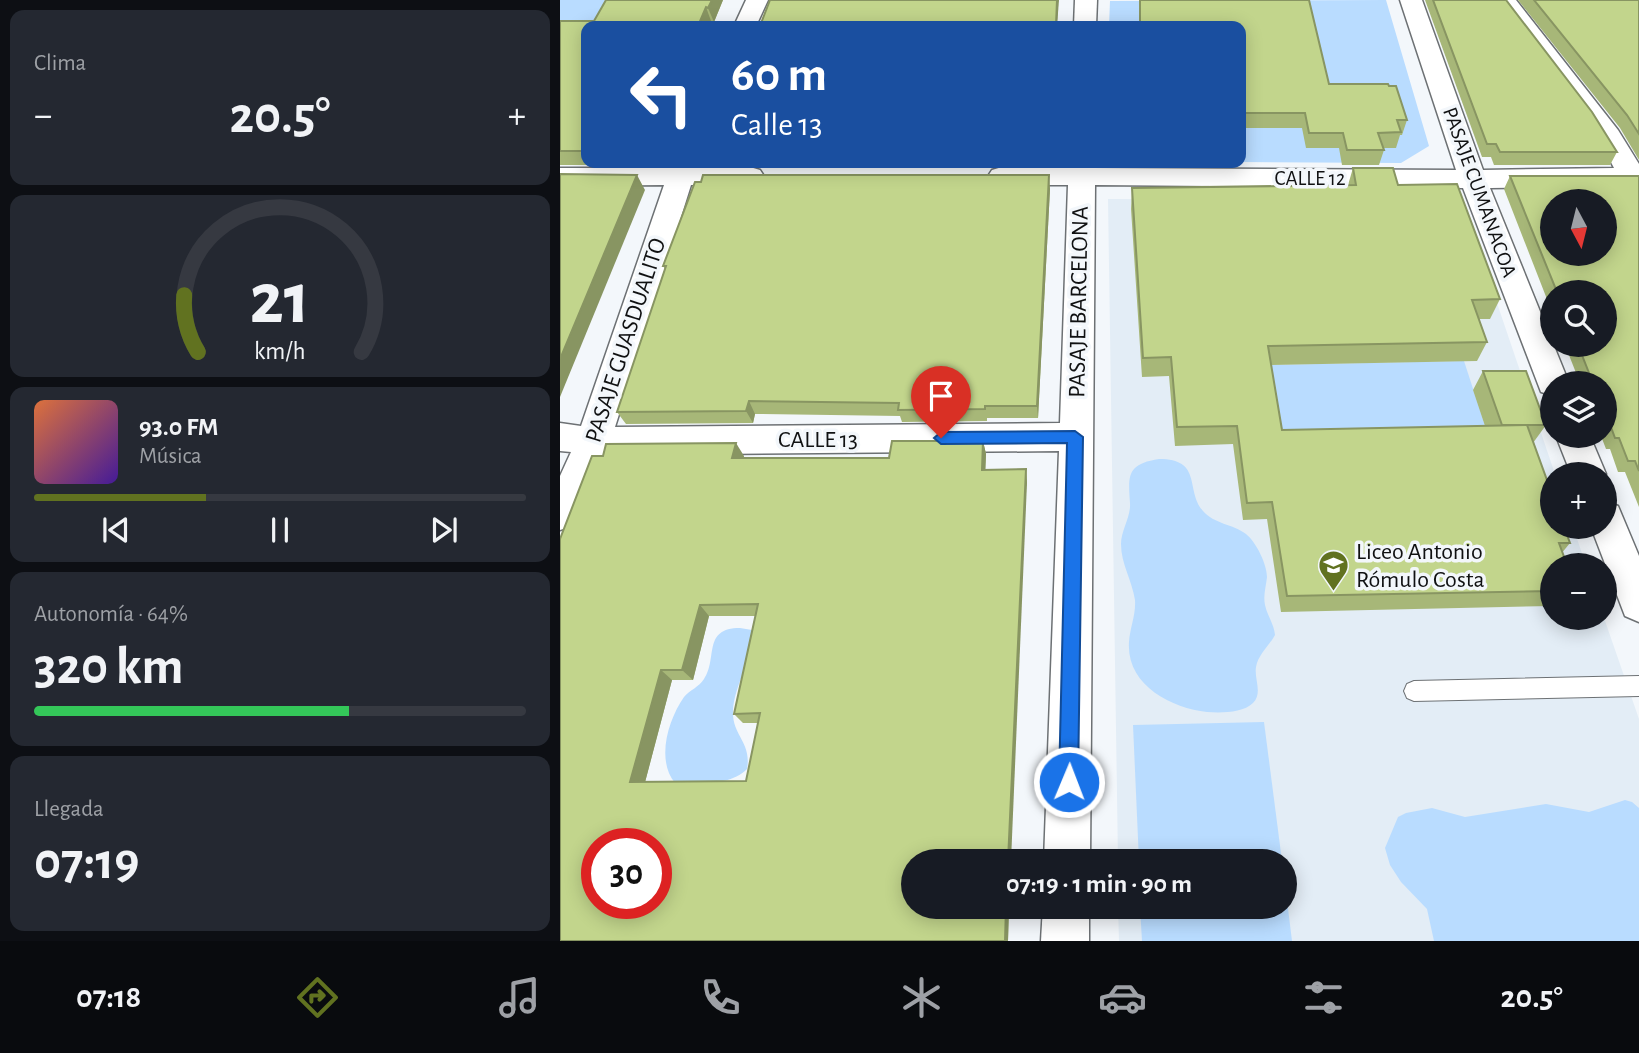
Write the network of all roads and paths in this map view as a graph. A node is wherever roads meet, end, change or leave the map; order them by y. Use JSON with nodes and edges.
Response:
{"nodes":[{"id":1,"x":757,"y":0,"type":"edge"},
{"id":2,"x":1086,"y":0,"type":"edge"},
{"id":3,"x":1411,"y":0,"type":"edge"},
{"id":4,"x":1505,"y":0,"type":"edge"},
{"id":5,"x":747,"y":21,"type":"edge"},
{"id":6,"x":1085,"y":21,"type":"edge"},
{"id":7,"x":683,"y":169,"type":"edge"},
{"id":8,"x":1082,"y":169,"type":"edge"},
{"id":9,"x":777,"y":176,"type":"edge"},
{"id":10,"x":971,"y":176,"type":"edge"},
{"id":11,"x":560,"y":177,"type":"edge"},
{"id":12,"x":1636,"y":177,"type":"edge"},
{"id":13,"x":1473,"y":179,"type":"junction"},
{"id":14,"x":1548,"y":371,"type":"edge"},
{"id":15,"x":1075,"y":437,"type":"junction"},
{"id":16,"x":576,"y":439,"type":"edge"},
{"id":17,"x":560,"y":515,"type":"edge"},
{"id":18,"x":1614,"y":539,"type":"edge"},
{"id":19,"x":1639,"y":604,"type":"edge"},
{"id":20,"x":1639,"y":686,"type":"edge"},
{"id":21,"x":1415,"y":691,"type":"dead end"},
{"id":22,"x":1067,"y":849,"type":"edge"},
{"id":23,"x":1066,"y":919,"type":"edge"},
{"id":24,"x":1065,"y":941,"type":"edge"}],
"edges":[{"from":1,"to":5,"type":"street"},
{"from":2,"to":6,"type":"street"},
{"from":3,"to":13,"type":"street","name":"PASAJE CUMANACOA"},
{"from":4,"to":12,"type":"street"},
{"from":7,"to":9,"type":"street"},
{"from":7,"to":11,"type":"street"},
{"from":7,"to":16,"type":"street","name":"PASAJE GUASDUALITO"},
{"from":8,"to":10,"type":"street","name":"CALLE 12"},
{"from":8,"to":13,"type":"street","name":"CALLE 12"},
{"from":8,"to":15,"type":"street","name":"PASAJE BARCELONA"},
{"from":12,"to":13,"type":"street","name":"CALLE 12"},
{"from":13,"to":14,"type":"street","name":"PASAJE CUMANACOA"},
{"from":15,"to":16,"type":"street","name":"CALLE 13"},
{"from":15,"to":22,"type":"street","name":"PASAJE BARCELONA"},
{"from":16,"to":17,"type":"street","name":"PASAJE GUASDUALITO"},
{"from":18,"to":19,"type":"street"},
{"from":20,"to":21,"type":"lane"},
{"from":23,"to":24,"type":"street"}]}
